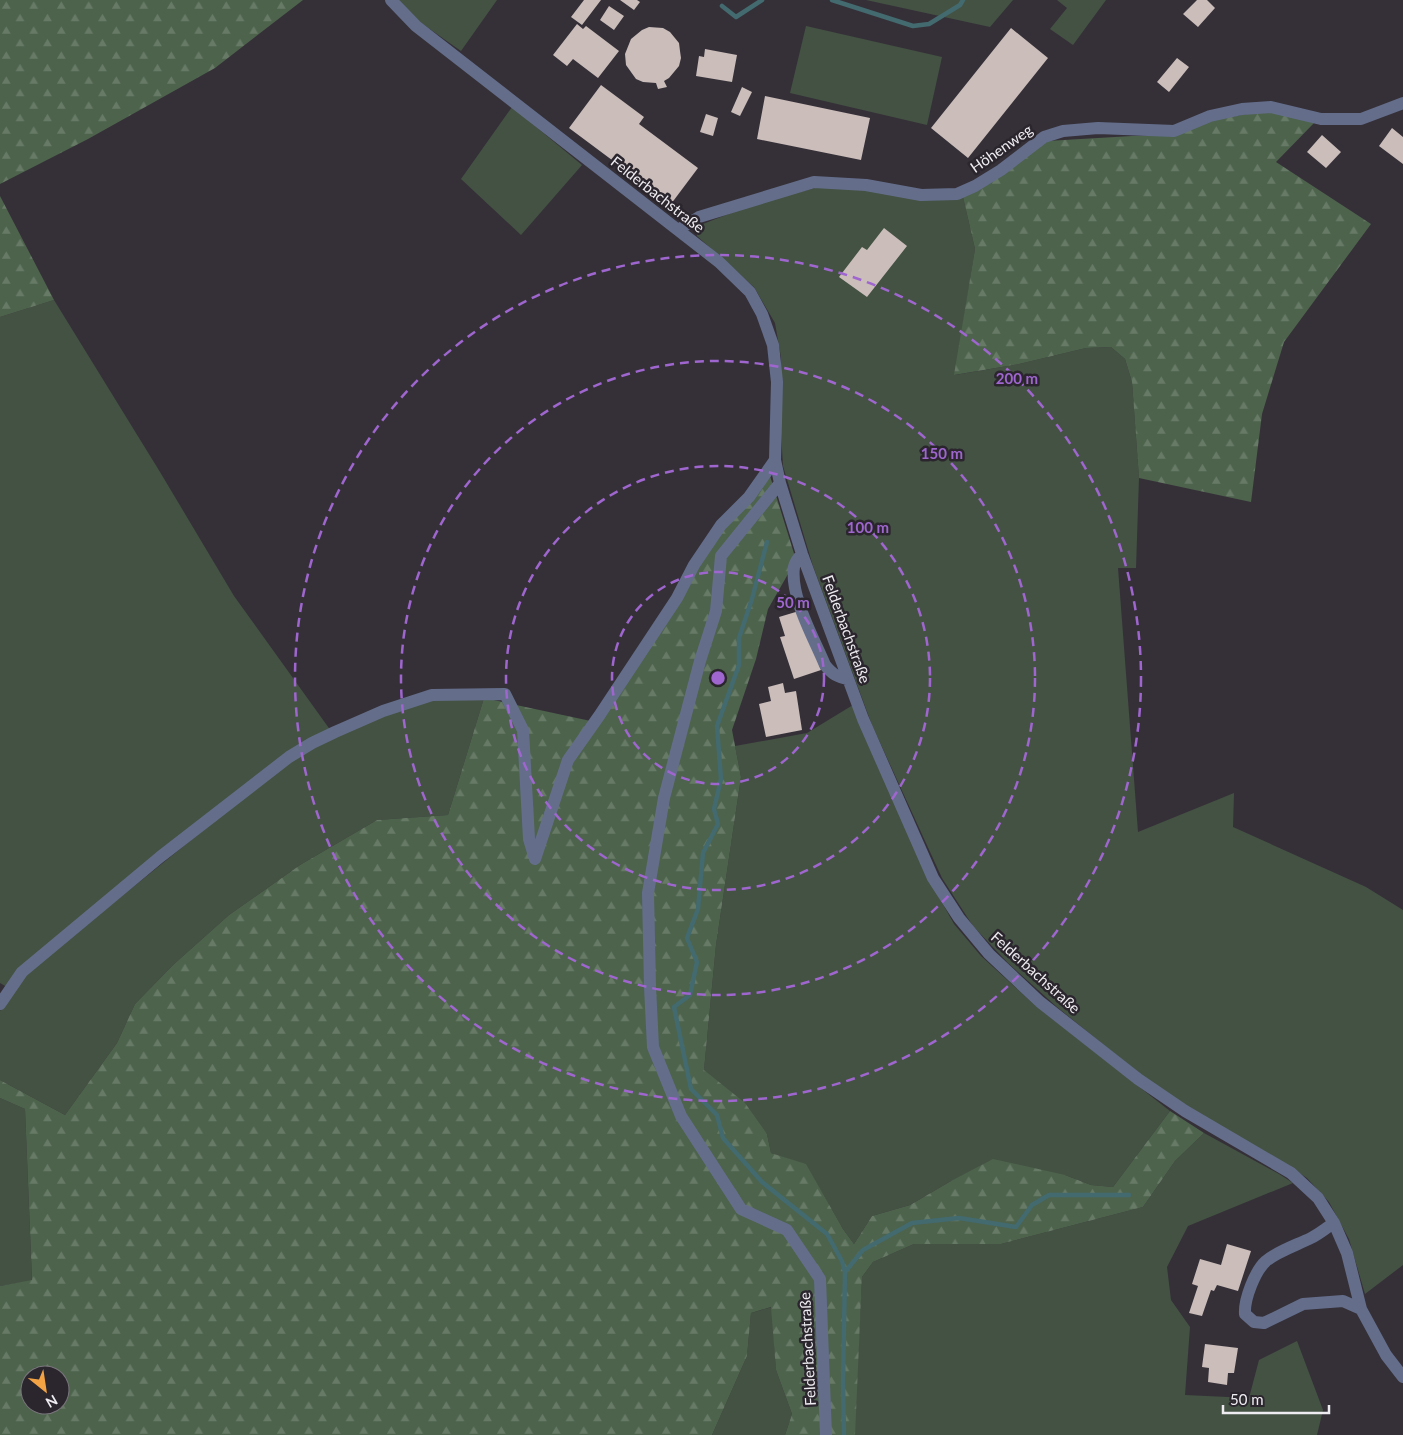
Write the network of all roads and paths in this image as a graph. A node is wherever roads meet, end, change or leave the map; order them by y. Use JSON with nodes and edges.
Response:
{"nodes":[{"id":1,"x":391,"y":0,"type":"edge"},
{"id":2,"x":1403,"y":103,"type":"edge"},
{"id":3,"x":678,"y":230,"type":"junction"},
{"id":4,"x":776,"y":460,"type":"junction"},
{"id":5,"x":780,"y":483,"type":"junction"},
{"id":6,"x":802,"y":554,"type":"junction"},
{"id":7,"x":848,"y":679,"type":"junction"},
{"id":8,"x":0,"y":1004,"type":"edge"},
{"id":9,"x":1334,"y":1223,"type":"junction"},
{"id":10,"x":1361,"y":1309,"type":"junction"},
{"id":11,"x":1403,"y":1377,"type":"edge"},
{"id":12,"x":826,"y":1435,"type":"edge"}],
"edges":[{"from":1,"to":3,"type":"street","name":"Felderbachstraße"},
{"from":2,"to":3,"type":"street","name":"Höhenweg"},
{"from":3,"to":4,"type":"street","name":"Felderbachstraße"},
{"from":4,"to":5,"type":"street","name":"Felderbachstraße"},
{"from":4,"to":8,"type":"street"},
{"from":5,"to":6,"type":"street","name":"Felderbachstraße"},
{"from":5,"to":12,"type":"street","name":"Felderbachstraße"},
{"from":6,"to":7,"type":"street","name":"Felderbachstraße"},
{"from":6,"to":7,"type":"street"},
{"from":7,"to":9,"type":"street","name":"Felderbachstraße"},
{"from":9,"to":10,"type":"street","name":"Felderbachstraße"},
{"from":9,"to":10,"type":"street"},
{"from":10,"to":11,"type":"street","name":"Felderbachstraße"}]}
